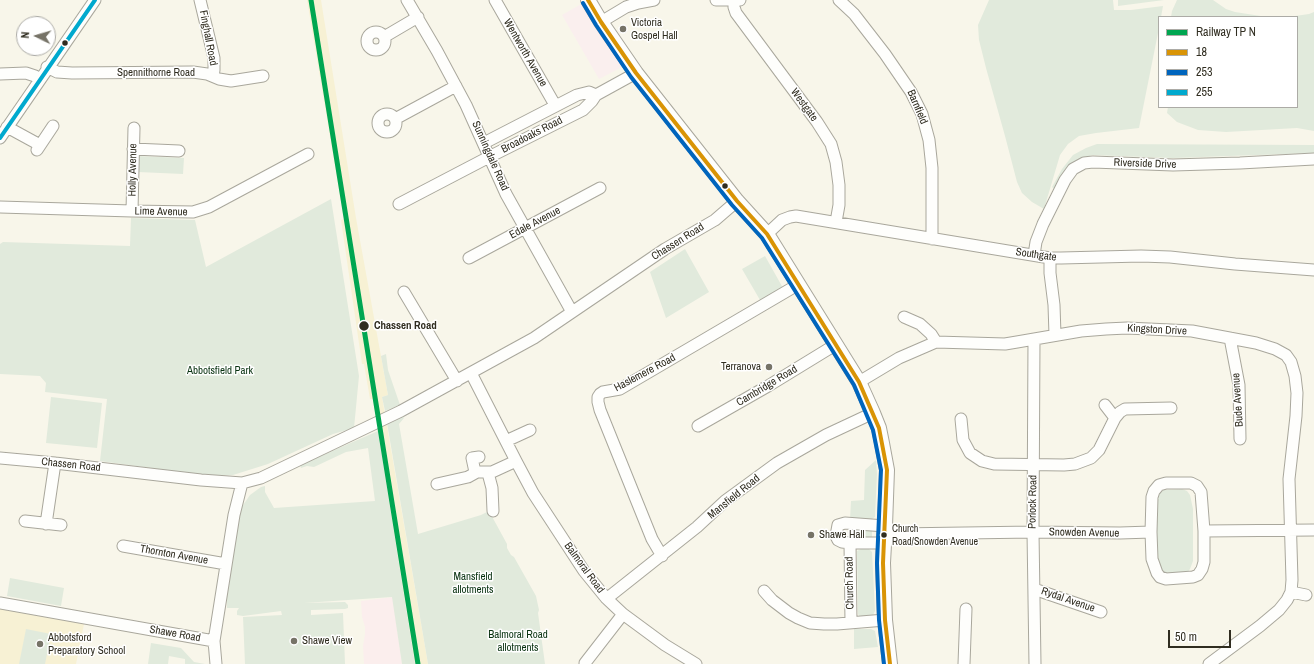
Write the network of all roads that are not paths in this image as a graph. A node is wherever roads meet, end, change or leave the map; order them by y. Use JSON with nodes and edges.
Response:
{"nodes":[{"id":1,"x":200,"y":0,"type":"edge"},
{"id":2,"x":407,"y":0,"type":"edge"},
{"id":3,"x":495,"y":0,"type":"edge"},
{"id":4,"x":588,"y":0,"type":"edge"},
{"id":5,"x":654,"y":0,"type":"edge"},
{"id":6,"x":716,"y":0,"type":"edge"},
{"id":7,"x":737,"y":0,"type":"edge"},
{"id":8,"x":839,"y":0,"type":"edge"},
{"id":9,"x":93,"y":1,"type":"edge"},
{"id":10,"x":418,"y":17,"type":"junction"},
{"id":11,"x":601,"y":22,"type":"junction"},
{"id":12,"x":384,"y":36,"type":"dead end"},
{"id":13,"x":48,"y":67,"type":"junction"},
{"id":14,"x":636,"y":73,"type":"junction"},
{"id":15,"x":0,"y":74,"type":"edge"},
{"id":16,"x":213,"y":76,"type":"junction"},
{"id":17,"x":263,"y":76,"type":"dead end"},
{"id":18,"x":40,"y":79,"type":"junction"},
{"id":19,"x":456,"y":86,"type":"junction"},
{"id":20,"x":596,"y":95,"type":"junction"},
{"id":21,"x":555,"y":106,"type":"junction"},
{"id":22,"x":395,"y":119,"type":"dead end"},
{"id":23,"x":53,"y":126,"type":"dead end"},
{"id":24,"x":7,"y":127,"type":"junction"},
{"id":25,"x":134,"y":128,"type":"dead end"},
{"id":26,"x":0,"y":138,"type":"edge"},
{"id":27,"x":484,"y":143,"type":"junction"},
{"id":28,"x":133,"y":149,"type":"junction"},
{"id":29,"x":179,"y":151,"type":"dead end"},
{"id":30,"x":308,"y":154,"type":"dead end"},
{"id":31,"x":489,"y":157,"type":"junction"},
{"id":32,"x":1314,"y":159,"type":"edge"},
{"id":33,"x":600,"y":188,"type":"dead end"},
{"id":34,"x":737,"y":201,"type":"junction"},
{"id":35,"x":399,"y":204,"type":"dead end"},
{"id":36,"x":0,"y":207,"type":"edge"},
{"id":37,"x":132,"y":211,"type":"junction"},
{"id":38,"x":836,"y":222,"type":"junction"},
{"id":39,"x":526,"y":229,"type":"junction"},
{"id":40,"x":767,"y":234,"type":"junction"},
{"id":41,"x":932,"y":238,"type":"junction"},
{"id":42,"x":1034,"y":255,"type":"junction"},
{"id":43,"x":469,"y":258,"type":"dead end"},
{"id":44,"x":1050,"y":258,"type":"junction"},
{"id":45,"x":1314,"y":270,"type":"edge"},
{"id":46,"x":799,"y":284,"type":"junction"},
{"id":47,"x":404,"y":292,"type":"dead end"},
{"id":48,"x":572,"y":312,"type":"junction"},
{"id":49,"x":904,"y":317,"type":"dead end"},
{"id":50,"x":1055,"y":335,"type":"junction"},
{"id":51,"x":1230,"y":338,"type":"junction"},
{"id":52,"x":1034,"y":339,"type":"junction"},
{"id":53,"x":936,"y":342,"type":"junction"},
{"id":54,"x":835,"y":345,"type":"junction"},
{"id":55,"x":472,"y":373,"type":"junction"},
{"id":56,"x":457,"y":381,"type":"junction"},
{"id":57,"x":859,"y":382,"type":"junction"},
{"id":58,"x":1105,"y":405,"type":"dead end"},
{"id":59,"x":1171,"y":408,"type":"dead end"},
{"id":60,"x":873,"y":413,"type":"junction"},
{"id":61,"x":1115,"y":418,"type":"junction"},
{"id":62,"x":961,"y":419,"type":"dead end"},
{"id":63,"x":698,"y":426,"type":"dead end"},
{"id":64,"x":530,"y":430,"type":"dead end"},
{"id":65,"x":1240,"y":439,"type":"dead end"},
{"id":66,"x":506,"y":441,"type":"junction"},
{"id":67,"x":478,"y":457,"type":"dead end"},
{"id":68,"x":0,"y":458,"type":"edge"},
{"id":69,"x":516,"y":461,"type":"junction"},
{"id":70,"x":55,"y":463,"type":"junction"},
{"id":71,"x":1034,"y":465,"type":"junction"},
{"id":72,"x":475,"y":472,"type":"junction"},
{"id":73,"x":488,"y":473,"type":"junction"},
{"id":74,"x":242,"y":483,"type":"junction"},
{"id":75,"x":437,"y":484,"type":"dead end"},
{"id":76,"x":493,"y":511,"type":"dead end"},
{"id":77,"x":26,"y":521,"type":"dead end"},
{"id":78,"x":46,"y":524,"type":"junction"},
{"id":79,"x":61,"y":525,"type":"dead end"},
{"id":80,"x":885,"y":526,"type":"junction"},
{"id":81,"x":1292,"y":530,"type":"junction"},
{"id":82,"x":1314,"y":530,"type":"edge"},
{"id":83,"x":1204,"y":531,"type":"junction"},
{"id":84,"x":1033,"y":532,"type":"junction"},
{"id":85,"x":1151,"y":532,"type":"junction"},
{"id":86,"x":897,"y":534,"type":"junction"},
{"id":87,"x":850,"y":543,"type":"junction"},
{"id":88,"x":884,"y":543,"type":"junction"},
{"id":89,"x":123,"y":546,"type":"dead end"},
{"id":90,"x":662,"y":556,"type":"junction"},
{"id":91,"x":226,"y":564,"type":"junction"},
{"id":92,"x":1034,"y":589,"type":"junction"},
{"id":93,"x":764,"y":591,"type":"dead end"},
{"id":94,"x":1291,"y":592,"type":"junction"},
{"id":95,"x":1306,"y":596,"type":"dead end"},
{"id":96,"x":606,"y":598,"type":"junction"},
{"id":97,"x":0,"y":603,"type":"edge"},
{"id":98,"x":966,"y":609,"type":"dead end"},
{"id":99,"x":1101,"y":612,"type":"dead end"},
{"id":100,"x":623,"y":614,"type":"junction"},
{"id":101,"x":886,"y":620,"type":"junction"},
{"id":102,"x":851,"y":623,"type":"junction"},
{"id":103,"x":214,"y":641,"type":"junction"},
{"id":104,"x":585,"y":663,"type":"edge"},
{"id":105,"x":216,"y":664,"type":"edge"},
{"id":106,"x":696,"y":664,"type":"edge"},
{"id":107,"x":890,"y":664,"type":"edge"},
{"id":108,"x":964,"y":664,"type":"edge"},
{"id":109,"x":1035,"y":664,"type":"edge"},
{"id":110,"x":1209,"y":664,"type":"edge"}],
"edges":[{"from":1,"to":16,"type":"street","name":"Finghall Road"},
{"from":2,"to":10,"type":"street","name":"Sunningdale Road"},
{"from":3,"to":21,"type":"street","name":"Wentworth Avenue"},
{"from":4,"to":11,"type":"main road"},
{"from":5,"to":11,"type":"street"},
{"from":6,"to":7,"type":"street"},
{"from":7,"to":38,"type":"street","name":"Westgate"},
{"from":8,"to":41,"type":"street","name":"Barnfield"},
{"from":9,"to":13,"type":"street"},
{"from":10,"to":12,"type":"street"},
{"from":10,"to":19,"type":"street","name":"Sunningdale Road"},
{"from":11,"to":14,"type":"main road"},
{"from":13,"to":16,"type":"street","name":"Spennithorne Road"},
{"from":13,"to":18,"type":"street"},
{"from":14,"to":20,"type":"street","name":"Broadoaks Road"},
{"from":14,"to":34,"type":"main road"},
{"from":15,"to":18,"type":"street"},
{"from":16,"to":17,"type":"street","name":"Spennithorne Road"},
{"from":18,"to":24,"type":"street"},
{"from":19,"to":22,"type":"street"},
{"from":19,"to":27,"type":"street","name":"Sunningdale Road"},
{"from":20,"to":21,"type":"street","name":"Broadoaks Road"},
{"from":20,"to":31,"type":"street","name":"Broadoaks Road"},
{"from":21,"to":27,"type":"street","name":"Broadoaks Road"},
{"from":23,"to":24,"type":"street"},
{"from":24,"to":26,"type":"street"},
{"from":25,"to":28,"type":"street","name":"Holly Avenue"},
{"from":27,"to":31,"type":"street","name":"Sunningdale Road"},
{"from":28,"to":29,"type":"street"},
{"from":28,"to":37,"type":"street","name":"Holly Avenue"},
{"from":30,"to":37,"type":"street","name":"Lime Avenue"},
{"from":31,"to":35,"type":"street","name":"Broadoaks Road"},
{"from":31,"to":39,"type":"street","name":"Sunningdale Road"},
{"from":32,"to":42,"type":"street","name":"Riverside Drive"},
{"from":33,"to":39,"type":"street","name":"Edale Avenue"},
{"from":34,"to":40,"type":"main road"},
{"from":34,"to":48,"type":"street","name":"Chassen Road"},
{"from":36,"to":37,"type":"street","name":"Lime Avenue"},
{"from":38,"to":40,"type":"street","name":"Southgate"},
{"from":38,"to":41,"type":"street","name":"Southgate"},
{"from":39,"to":43,"type":"street","name":"Edale Avenue"},
{"from":39,"to":48,"type":"street","name":"Sunningdale Road"},
{"from":40,"to":46,"type":"main road"},
{"from":41,"to":42,"type":"street","name":"Southgate"},
{"from":42,"to":44,"type":"street","name":"Southgate"},
{"from":44,"to":45,"type":"street","name":"Southgate"},
{"from":44,"to":50,"type":"street"},
{"from":46,"to":54,"type":"main road"},
{"from":46,"to":90,"type":"street","name":"Haslemere Road"},
{"from":47,"to":56,"type":"street"},
{"from":48,"to":55,"type":"street","name":"Chassen Road"},
{"from":49,"to":53,"type":"street"},
{"from":50,"to":51,"type":"street","name":"Kingston Drive"},
{"from":50,"to":52,"type":"street","name":"Kingston Drive"},
{"from":51,"to":65,"type":"street","name":"Bude Avenue"},
{"from":51,"to":81,"type":"street","name":"Kingston Drive"},
{"from":52,"to":53,"type":"street","name":"Kingston Drive"},
{"from":52,"to":71,"type":"street","name":"Porlock Road"},
{"from":53,"to":57,"type":"street","name":"Kingston Drive"},
{"from":54,"to":57,"type":"main road"},
{"from":54,"to":63,"type":"street","name":"Cambridge Road"},
{"from":55,"to":56,"type":"street","name":"Chassen Road"},
{"from":55,"to":66,"type":"street","name":"Balmoral Road"},
{"from":56,"to":74,"type":"street","name":"Chassen Road"},
{"from":57,"to":60,"type":"main road"},
{"from":58,"to":61,"type":"street"},
{"from":59,"to":61,"type":"street"},
{"from":60,"to":80,"type":"main road"},
{"from":60,"to":90,"type":"street","name":"Mansfield Road"},
{"from":61,"to":71,"type":"street"},
{"from":62,"to":71,"type":"street"},
{"from":64,"to":66,"type":"street"},
{"from":66,"to":69,"type":"street","name":"Balmoral Road"},
{"from":67,"to":72,"type":"street"},
{"from":68,"to":70,"type":"street","name":"Chassen Road"},
{"from":69,"to":73,"type":"street"},
{"from":69,"to":96,"type":"street","name":"Balmoral Road"},
{"from":70,"to":74,"type":"street","name":"Chassen Road"},
{"from":70,"to":78,"type":"street"},
{"from":71,"to":84,"type":"street","name":"Porlock Road"},
{"from":72,"to":73,"type":"street"},
{"from":72,"to":75,"type":"street"},
{"from":73,"to":76,"type":"street"},
{"from":74,"to":91,"type":"street","name":"Shawe Road"},
{"from":77,"to":78,"type":"street"},
{"from":78,"to":79,"type":"street"},
{"from":80,"to":86,"type":"street"},
{"from":80,"to":87,"type":"street","name":"Church Road"},
{"from":80,"to":88,"type":"main road"},
{"from":81,"to":82,"type":"street"},
{"from":81,"to":83,"type":"street"},
{"from":81,"to":94,"type":"street","name":"Kingston Drive"},
{"from":83,"to":85,"type":"street"},
{"from":83,"to":85,"type":"street"},
{"from":84,"to":85,"type":"street","name":"Snowden Avenue"},
{"from":84,"to":86,"type":"street","name":"Snowden Avenue"},
{"from":84,"to":92,"type":"street","name":"Porlock Road"},
{"from":86,"to":88,"type":"street"},
{"from":87,"to":88,"type":"street","name":"Church Road"},
{"from":87,"to":102,"type":"street","name":"Church Road"},
{"from":88,"to":101,"type":"main road"},
{"from":89,"to":91,"type":"street","name":"Thornton Avenue"},
{"from":90,"to":96,"type":"street","name":"Mansfield Road"},
{"from":91,"to":103,"type":"street","name":"Shawe Road"},
{"from":92,"to":99,"type":"street","name":"Rydal Avenue"},
{"from":92,"to":109,"type":"street","name":"Porlock Road"},
{"from":93,"to":102,"type":"street"},
{"from":94,"to":95,"type":"street"},
{"from":94,"to":110,"type":"street"},
{"from":96,"to":100,"type":"street","name":"Balmoral Road"},
{"from":97,"to":103,"type":"street","name":"Shawe Road"},
{"from":98,"to":108,"type":"street"},
{"from":100,"to":104,"type":"street"},
{"from":100,"to":106,"type":"street","name":"Balmoral Road"},
{"from":101,"to":102,"type":"street"},
{"from":101,"to":107,"type":"main road"},
{"from":103,"to":105,"type":"street"}]}
